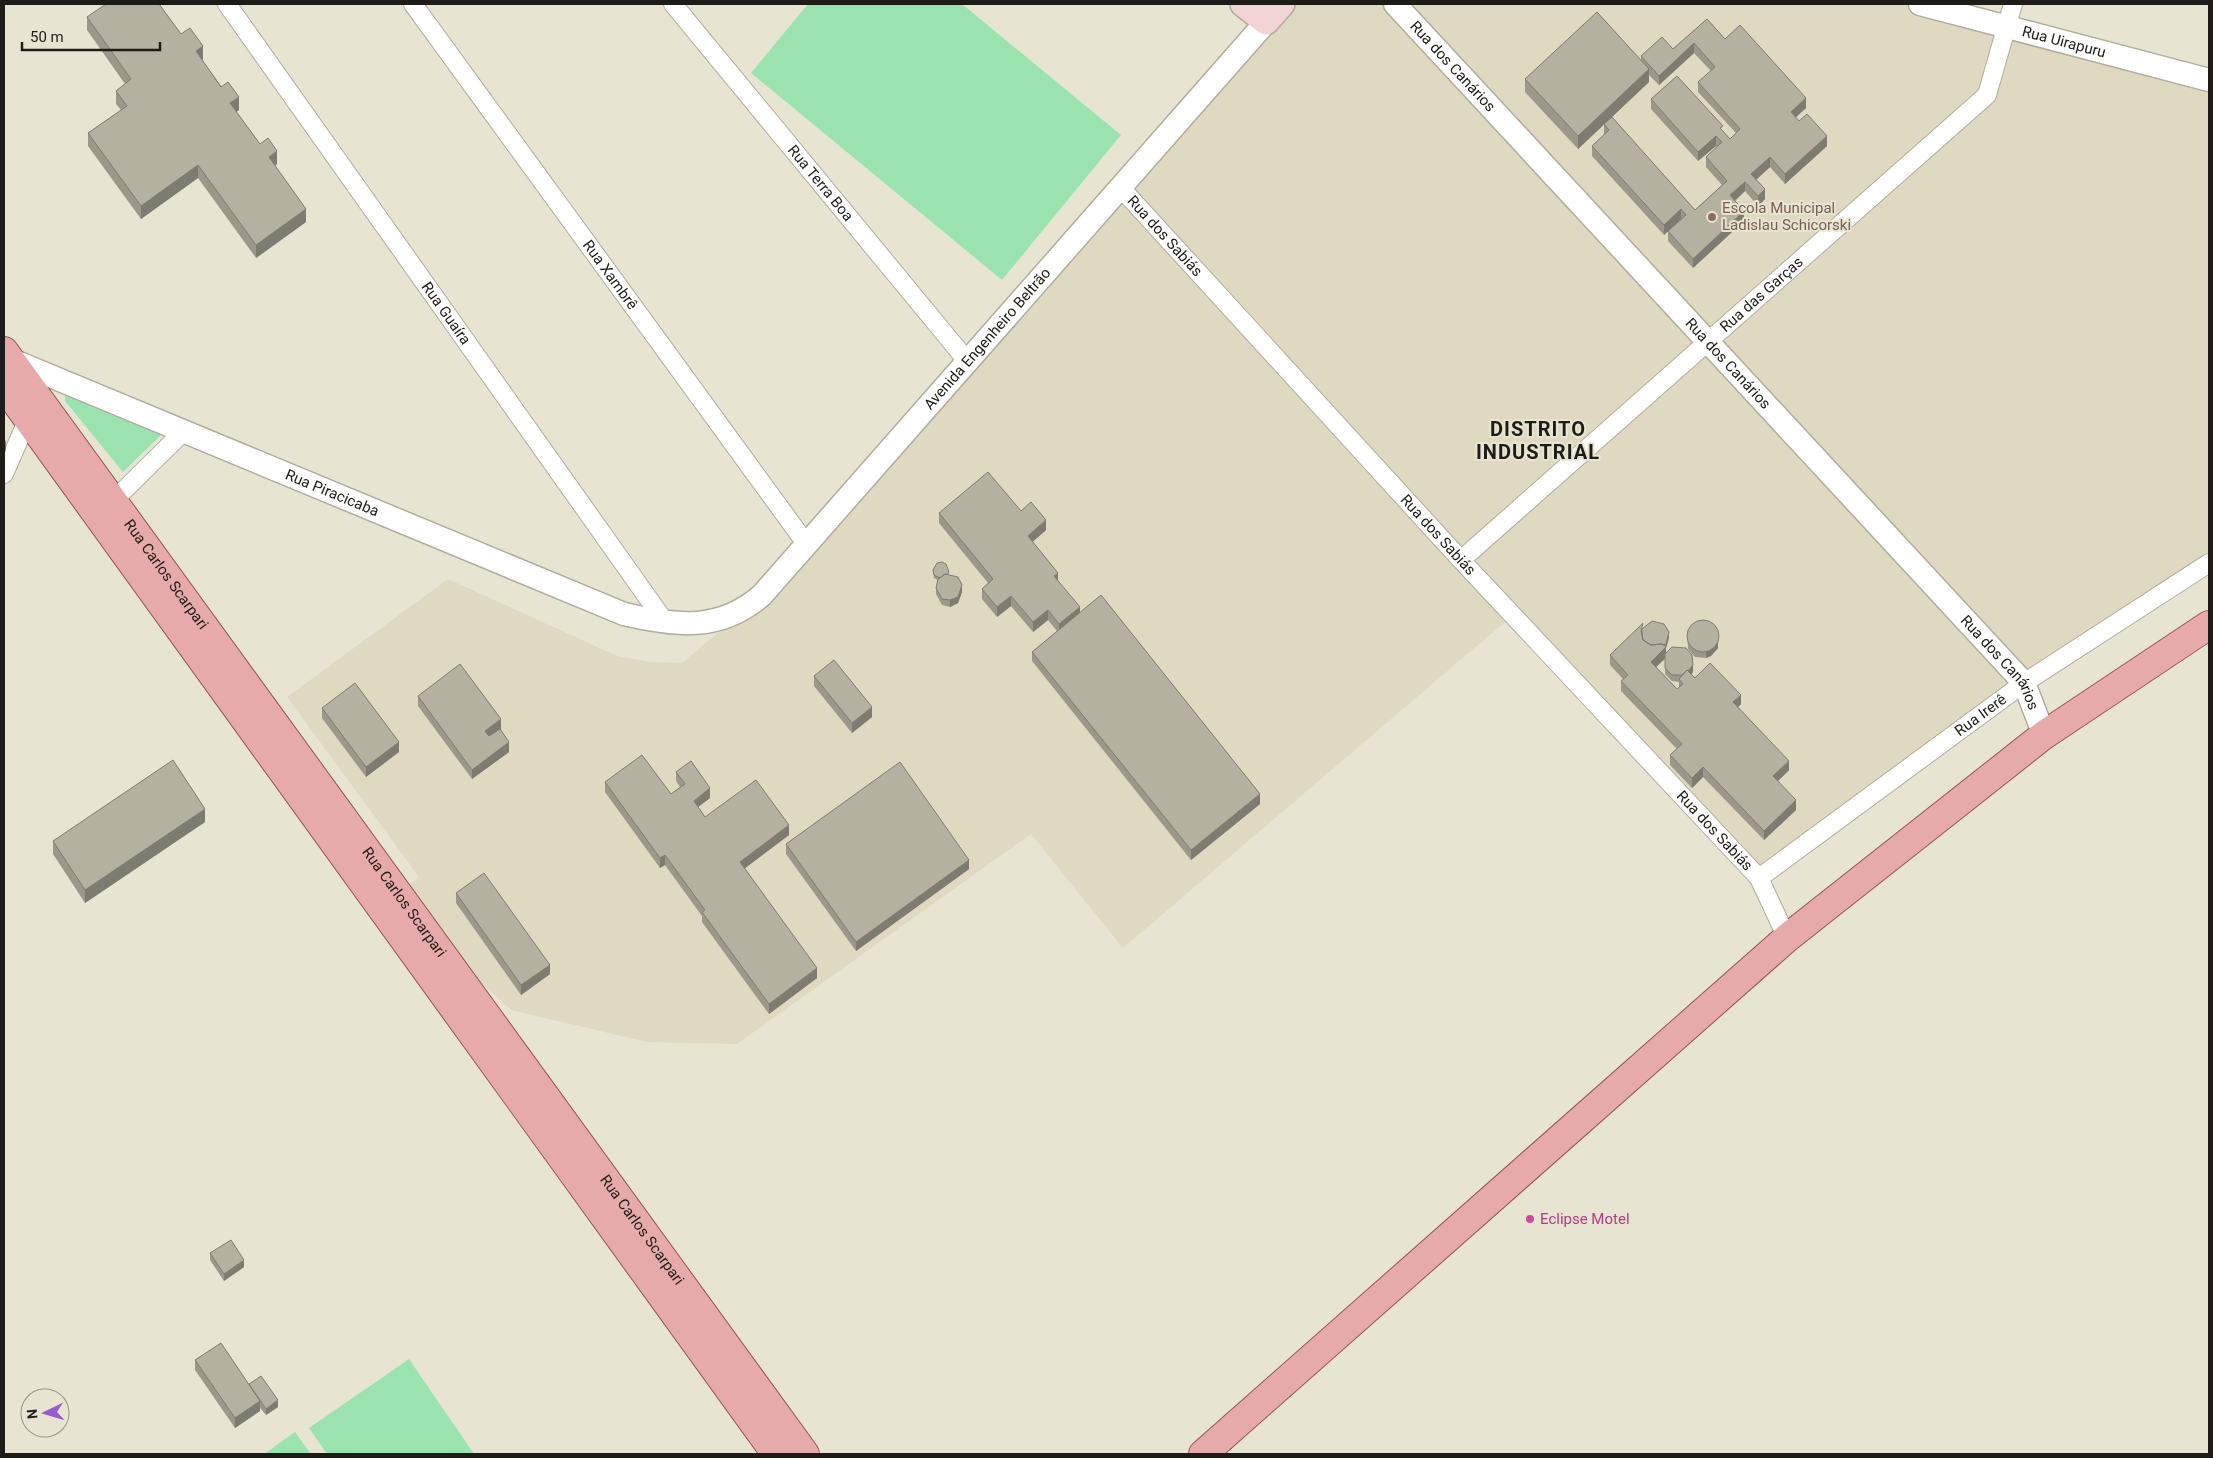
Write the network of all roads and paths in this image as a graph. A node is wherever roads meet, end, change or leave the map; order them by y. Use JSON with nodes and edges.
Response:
{"nodes":[{"id":1,"x":227,"y":4,"type":"edge"},
{"id":2,"x":413,"y":4,"type":"edge"},
{"id":3,"x":673,"y":4,"type":"edge"},
{"id":4,"x":1243,"y":4,"type":"edge"},
{"id":5,"x":1282,"y":4,"type":"edge"},
{"id":6,"x":1395,"y":4,"type":"edge"},
{"id":7,"x":1920,"y":4,"type":"edge"},
{"id":8,"x":2012,"y":4,"type":"edge"},
{"id":9,"x":1266,"y":22,"type":"junction"},
{"id":10,"x":2006,"y":26,"type":"junction"},
{"id":11,"x":2209,"y":80,"type":"edge"},
{"id":12,"x":1121,"y":188,"type":"junction"},
{"id":13,"x":1708,"y":342,"type":"junction"},
{"id":14,"x":6,"y":356,"type":"edge"},
{"id":15,"x":968,"y":362,"type":"junction"},
{"id":16,"x":4,"y":386,"type":"edge"},
{"id":17,"x":28,"y":419,"type":"junction"},
{"id":18,"x":184,"y":431,"type":"junction"},
{"id":19,"x":4,"y":474,"type":"edge"},
{"id":20,"x":105,"y":509,"type":"junction"},
{"id":21,"x":807,"y":546,"type":"junction"},
{"id":22,"x":1461,"y":560,"type":"junction"},
{"id":23,"x":2209,"y":563,"type":"edge"},
{"id":24,"x":665,"y":622,"type":"junction"},
{"id":25,"x":2209,"y":625,"type":"edge"},
{"id":26,"x":215,"y":660,"type":"junction"},
{"id":27,"x":2024,"y":683,"type":"junction"},
{"id":28,"x":2044,"y":735,"type":"junction"},
{"id":29,"x":1759,"y":878,"type":"junction"},
{"id":30,"x":1786,"y":938,"type":"junction"},
{"id":31,"x":776,"y":1454,"type":"edge"},
{"id":32,"x":805,"y":1454,"type":"edge"},
{"id":33,"x":1203,"y":1454,"type":"edge"}],
"edges":[{"from":1,"to":24,"type":"street","name":"Rua Guaíra"},
{"from":2,"to":21,"type":"street","name":"Rua Xambrê"},
{"from":3,"to":15,"type":"street","name":"Rua Terra Boa"},
{"from":4,"to":9,"type":"main road"},
{"from":5,"to":9,"type":"main road","name":"Avenida Engenheiro Beltrão"},
{"from":6,"to":13,"type":"street","name":"Rua dos Canários"},
{"from":7,"to":10,"type":"street","name":"Rua Uirapuru"},
{"from":8,"to":10,"type":"street","name":"Rua das Garças"},
{"from":9,"to":12,"type":"street","name":"Avenida Engenheiro Beltrão"},
{"from":10,"to":11,"type":"street","name":"Rua Uirapuru"},
{"from":10,"to":13,"type":"street","name":"Rua das Garças"},
{"from":12,"to":15,"type":"street","name":"Avenida Engenheiro Beltrão"},
{"from":12,"to":22,"type":"street","name":"Rua dos Sabiás"},
{"from":13,"to":22,"type":"street","name":"Rua das Garças"},
{"from":13,"to":27,"type":"street","name":"Rua dos Canários"},
{"from":14,"to":18,"type":"street","name":"Rua Piracicaba"},
{"from":14,"to":20,"type":"main road","name":"Rua Carlos Scarpari"},
{"from":15,"to":21,"type":"street","name":"Avenida Engenheiro Beltrão"},
{"from":16,"to":17,"type":"main road","name":"Rua Carlos Scarpari"},
{"from":17,"to":19,"type":"street"},
{"from":17,"to":20,"type":"main road","name":"Rua Carlos Scarpari"},
{"from":18,"to":20,"type":"street"},
{"from":18,"to":24,"type":"street","name":"Rua Piracicaba"},
{"from":20,"to":26,"type":"main road","name":"Rua Carlos Scarpari"},
{"from":21,"to":24,"type":"street","name":"Avenida Engenheiro Beltrão"},
{"from":22,"to":29,"type":"street","name":"Rua dos Sabiás"},
{"from":23,"to":27,"type":"street","name":"Rua Irerê"},
{"from":25,"to":28,"type":"main road"},
{"from":26,"to":31,"type":"main road","name":"Rua Carlos Scarpari"},
{"from":26,"to":32,"type":"main road","name":"Rua Carlos Scarpari"},
{"from":27,"to":28,"type":"street","name":"Rua dos Canários"},
{"from":27,"to":29,"type":"street","name":"Rua Irerê"},
{"from":28,"to":30,"type":"main road"},
{"from":29,"to":30,"type":"street","name":"Rua dos Sabiás"},
{"from":30,"to":33,"type":"main road"}]}
